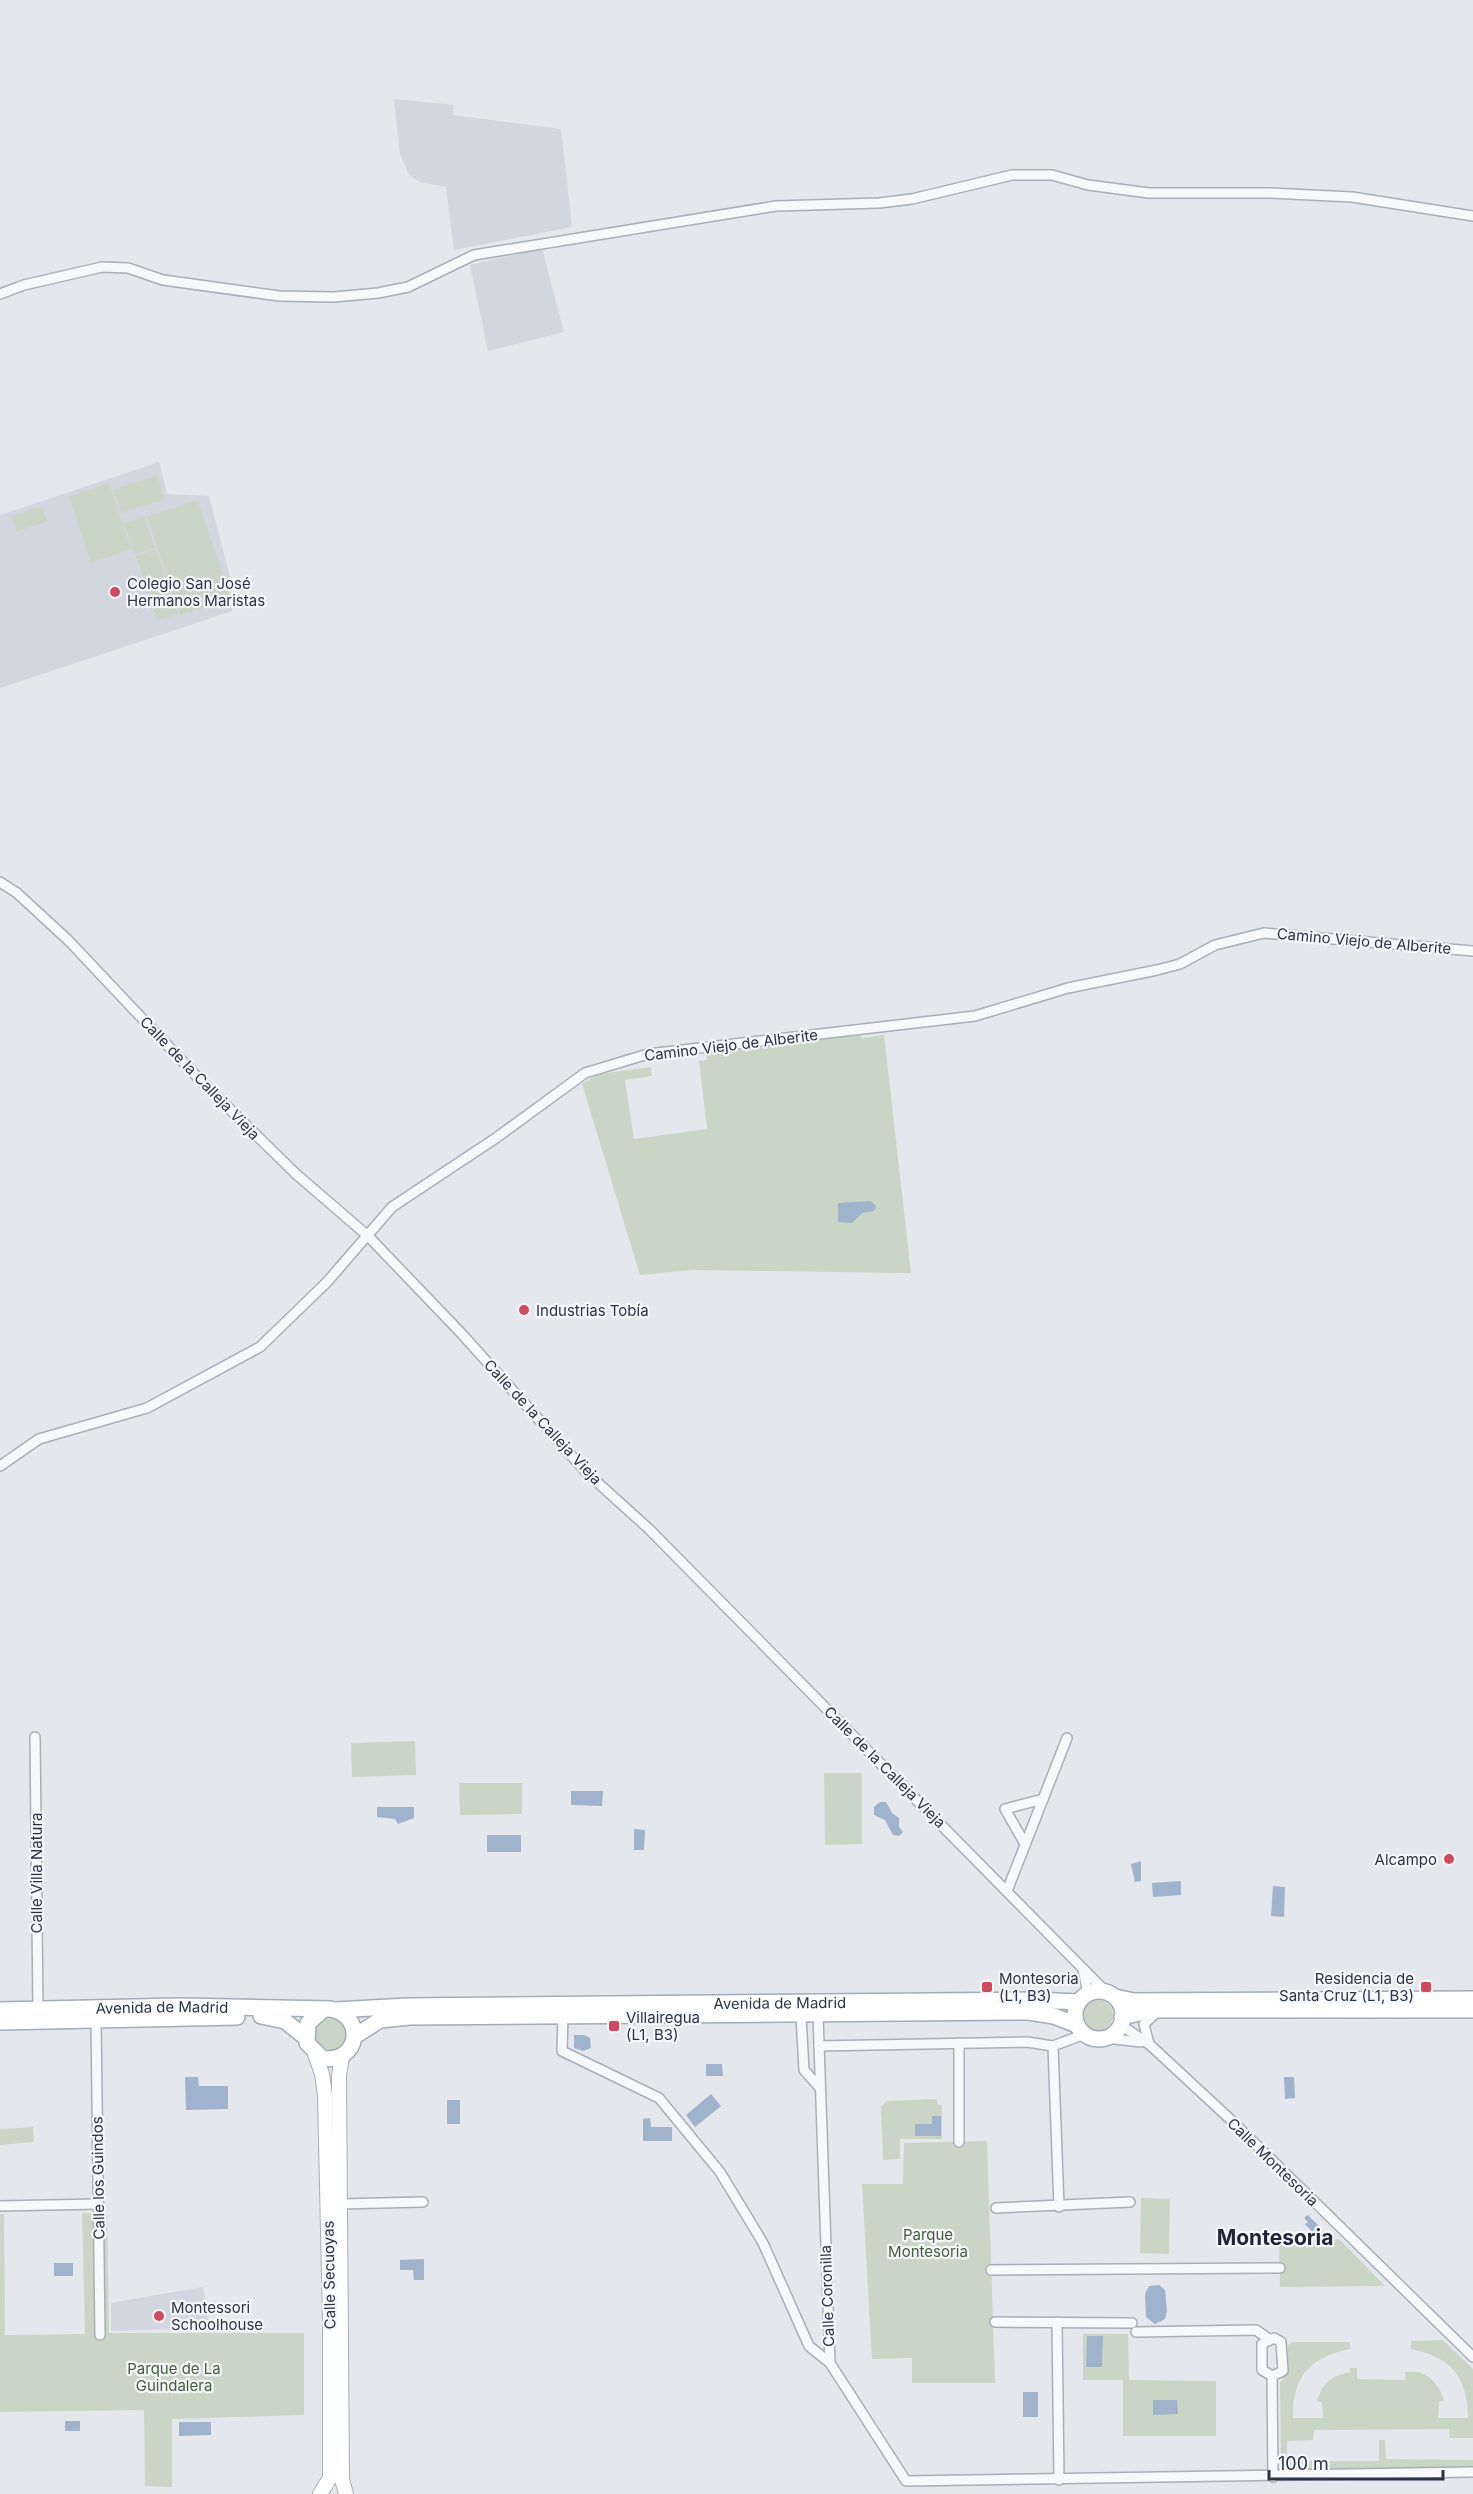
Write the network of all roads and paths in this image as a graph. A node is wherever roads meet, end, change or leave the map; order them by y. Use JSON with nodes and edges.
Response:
{"nodes":[{"id":1,"x":1473,"y":216,"type":"edge"},
{"id":2,"x":0,"y":294,"type":"edge"},
{"id":3,"x":0,"y":882,"type":"edge"},
{"id":4,"x":1473,"y":951,"type":"edge"},
{"id":5,"x":368,"y":1236,"type":"junction"},
{"id":6,"x":0,"y":1466,"type":"edge"},
{"id":7,"x":35,"y":1737,"type":"dead end"},
{"id":8,"x":1067,"y":1738,"type":"dead end"},
{"id":9,"x":1043,"y":1799,"type":"junction"},
{"id":10,"x":1026,"y":1844,"type":"junction"},
{"id":11,"x":1007,"y":1891,"type":"junction"},
{"id":12,"x":1082,"y":1967,"type":"junction"},
{"id":13,"x":1110,"y":1995,"type":"junction"},
{"id":14,"x":1083,"y":1998,"type":"junction"},
{"id":15,"x":1473,"y":1999,"type":"edge"},
{"id":16,"x":0,"y":2010,"type":"edge"},
{"id":17,"x":38,"y":2010,"type":"junction"},
{"id":18,"x":330,"y":2010,"type":"junction"},
{"id":19,"x":1473,"y":2010,"type":"edge"},
{"id":20,"x":1161,"y":2011,"type":"junction"},
{"id":21,"x":818,"y":2015,"type":"junction"},
{"id":22,"x":563,"y":2016,"type":"junction"},
{"id":23,"x":801,"y":2016,"type":"junction"},
{"id":24,"x":96,"y":2020,"type":"junction"},
{"id":25,"x":1122,"y":2021,"type":"junction"},
{"id":26,"x":0,"y":2022,"type":"edge"},
{"id":27,"x":1081,"y":2030,"type":"junction"},
{"id":28,"x":355,"y":2036,"type":"junction"},
{"id":29,"x":305,"y":2037,"type":"junction"},
{"id":30,"x":1105,"y":2038,"type":"junction"},
{"id":31,"x":959,"y":2043,"type":"junction"},
{"id":32,"x":1149,"y":2044,"type":"junction"},
{"id":33,"x":819,"y":2046,"type":"junction"},
{"id":34,"x":1053,"y":2046,"type":"junction"},
{"id":35,"x":315,"y":2054,"type":"junction"},
{"id":36,"x":342,"y":2056,"type":"junction"},
{"id":37,"x":820,"y":2088,"type":"junction"},
{"id":38,"x":959,"y":2142,"type":"dead end"},
{"id":39,"x":423,"y":2202,"type":"dead end"},
{"id":40,"x":1130,"y":2202,"type":"dead end"},
{"id":41,"x":98,"y":2204,"type":"junction"},
{"id":42,"x":339,"y":2204,"type":"junction"},
{"id":43,"x":0,"y":2206,"type":"edge"},
{"id":44,"x":1059,"y":2207,"type":"junction"},
{"id":45,"x":996,"y":2208,"type":"dead end"},
{"id":46,"x":1280,"y":2268,"type":"dead end"},
{"id":47,"x":991,"y":2270,"type":"dead end"},
{"id":48,"x":995,"y":2322,"type":"dead end"},
{"id":49,"x":1057,"y":2322,"type":"junction"},
{"id":50,"x":100,"y":2335,"type":"dead end"},
{"id":51,"x":1269,"y":2339,"type":"junction"},
{"id":52,"x":1473,"y":2357,"type":"edge"},
{"id":53,"x":830,"y":2363,"type":"junction"},
{"id":54,"x":1272,"y":2376,"type":"junction"},
{"id":55,"x":1473,"y":2472,"type":"edge"},
{"id":56,"x":1273,"y":2477,"type":"junction"},
{"id":57,"x":1059,"y":2480,"type":"junction"},
{"id":58,"x":320,"y":2494,"type":"edge"},
{"id":59,"x":345,"y":2494,"type":"edge"}],
"edges":[{"from":1,"to":2,"type":"street"},
{"from":3,"to":5,"type":"street","name":"Calle de la Calleja Vieja"},
{"from":4,"to":5,"type":"street","name":"Camino Viejo de Alberite"},
{"from":5,"to":6,"type":"street","name":"Camino Viejo de Alberite"},
{"from":5,"to":11,"type":"street","name":"Calle de la Calleja Vieja"},
{"from":7,"to":17,"type":"street","name":"Calle Villa Natura"},
{"from":8,"to":9,"type":"street"},
{"from":9,"to":10,"type":"street"},
{"from":9,"to":10,"type":"street"},
{"from":10,"to":11,"type":"street"},
{"from":11,"to":12,"type":"street","name":"Calle de la Calleja Vieja"},
{"from":12,"to":13,"type":"street"},
{"from":12,"to":14,"type":"street"},
{"from":13,"to":14,"type":"main road"},
{"from":13,"to":15,"type":"main road"},
{"from":13,"to":25,"type":"main road"},
{"from":14,"to":18,"type":"main road","name":"Avenida de Madrid"},
{"from":14,"to":27,"type":"main road"},
{"from":16,"to":17,"type":"main road","name":"Avenida de Madrid"},
{"from":17,"to":18,"type":"main road","name":"Avenida de Madrid"},
{"from":18,"to":28,"type":"main road"},
{"from":18,"to":29,"type":"main road"},
{"from":19,"to":20,"type":"main road"},
{"from":20,"to":25,"type":"main road"},
{"from":20,"to":32,"type":"street"},
{"from":21,"to":23,"type":"main road","name":"Avenida de Madrid"},
{"from":21,"to":27,"type":"main road","name":"Avenida de Madrid"},
{"from":21,"to":33,"type":"street","name":"Calle Coronilla"},
{"from":22,"to":23,"type":"main road","name":"Avenida de Madrid"},
{"from":22,"to":28,"type":"main road","name":"Avenida de Madrid"},
{"from":22,"to":53,"type":"street"},
{"from":23,"to":37,"type":"street"},
{"from":24,"to":26,"type":"main road","name":"Avenida de Madrid"},
{"from":24,"to":29,"type":"main road","name":"Avenida de Madrid"},
{"from":24,"to":41,"type":"street","name":"Calle los Guindos"},
{"from":25,"to":30,"type":"main road"},
{"from":25,"to":32,"type":"street","name":"Calle Montesoria"},
{"from":27,"to":30,"type":"main road"},
{"from":27,"to":34,"type":"street"},
{"from":28,"to":36,"type":"main road"},
{"from":29,"to":35,"type":"main road"},
{"from":30,"to":32,"type":"street"},
{"from":31,"to":33,"type":"street"},
{"from":31,"to":34,"type":"street"},
{"from":31,"to":38,"type":"street"},
{"from":32,"to":52,"type":"street","name":"Calle Montesoria"},
{"from":33,"to":37,"type":"street","name":"Calle Coronilla"},
{"from":34,"to":44,"type":"street"},
{"from":35,"to":36,"type":"main road"},
{"from":35,"to":58,"type":"main road","name":"Calle Secuoyas"},
{"from":36,"to":42,"type":"main road","name":"Calle Secuoyas"},
{"from":37,"to":53,"type":"street","name":"Calle Coronilla"},
{"from":39,"to":42,"type":"street"},
{"from":40,"to":44,"type":"street"},
{"from":41,"to":43,"type":"street"},
{"from":41,"to":50,"type":"street","name":"Calle los Guindos"},
{"from":42,"to":59,"type":"main road","name":"Calle Secuoyas"},
{"from":44,"to":45,"type":"street"},
{"from":46,"to":47,"type":"street"},
{"from":48,"to":49,"type":"street"},
{"from":49,"to":51,"type":"street"},
{"from":49,"to":57,"type":"street"},
{"from":51,"to":54,"type":"street"},
{"from":51,"to":54,"type":"street"},
{"from":53,"to":57,"type":"street","name":"Calle Coronilla"},
{"from":54,"to":56,"type":"street"},
{"from":55,"to":56,"type":"street"},
{"from":56,"to":57,"type":"street"},
{"from":58,"to":59,"type":"main road"}]}
